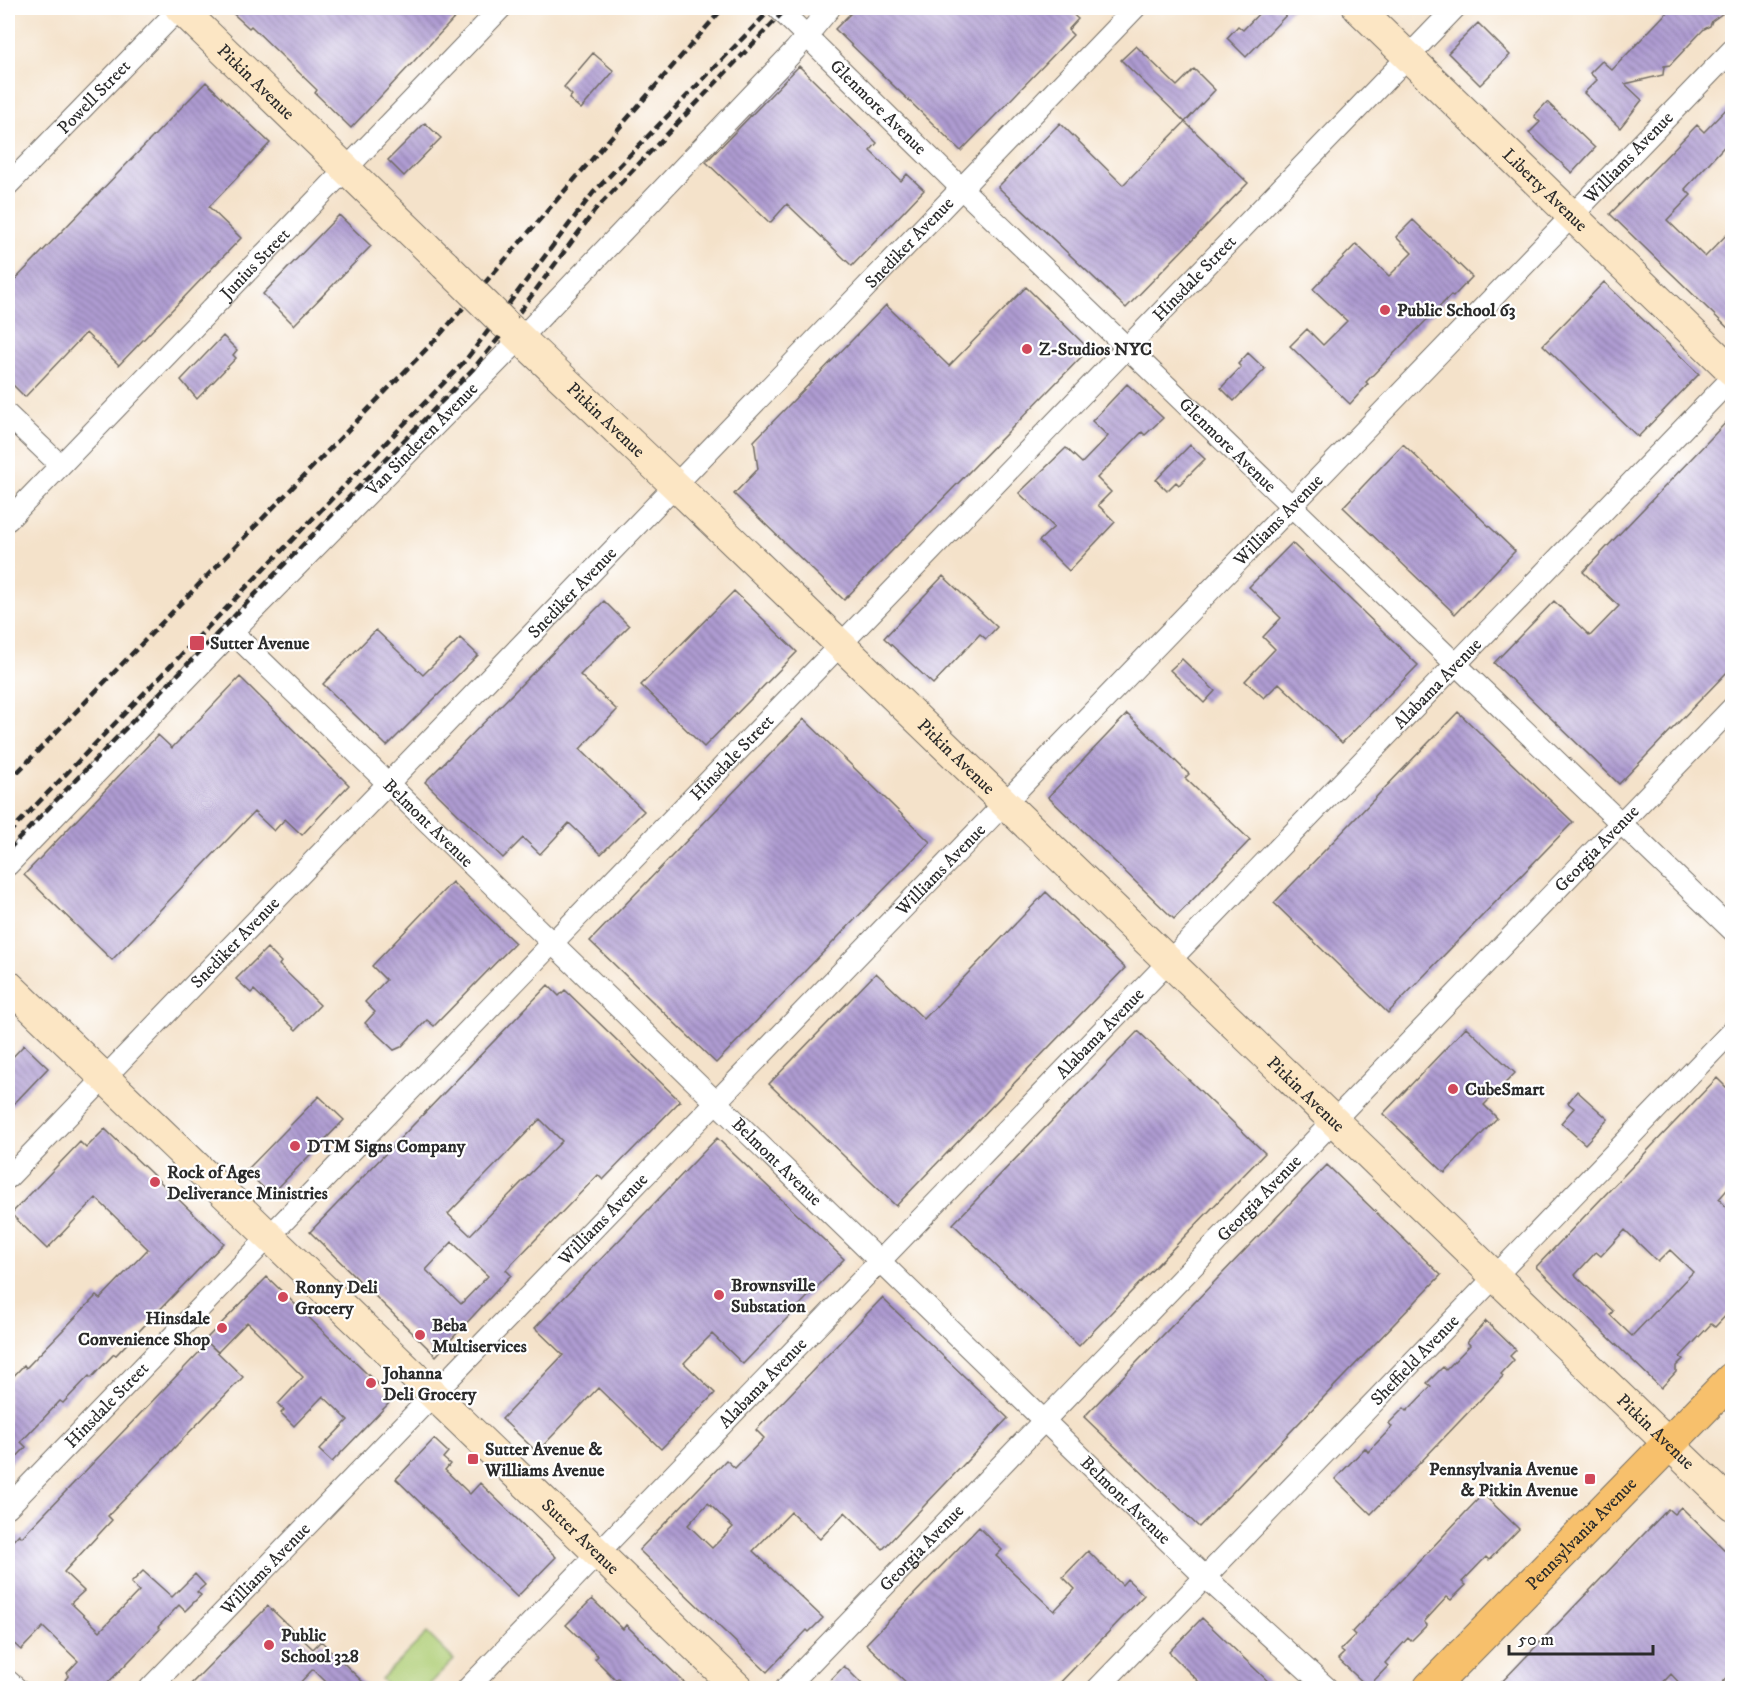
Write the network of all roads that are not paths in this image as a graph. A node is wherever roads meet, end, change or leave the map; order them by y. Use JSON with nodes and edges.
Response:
{"nodes":[{"id":1,"x":180,"y":8,"type":"edge"},
{"id":2,"x":501,"y":8,"type":"edge"},
{"id":3,"x":830,"y":8,"type":"edge"},
{"id":4,"x":1135,"y":8,"type":"edge"},
{"id":5,"x":1358,"y":8,"type":"edge"},
{"id":6,"x":1455,"y":8,"type":"edge"},
{"id":7,"x":782,"y":12,"type":"edge"},
{"id":8,"x":806,"y":36,"type":"junction"},
{"id":9,"x":1732,"y":50,"type":"edge"},
{"id":10,"x":1408,"y":56,"type":"junction"},
{"id":11,"x":346,"y":169,"type":"junction"},
{"id":12,"x":8,"y":185,"type":"edge"},
{"id":13,"x":962,"y":189,"type":"junction"},
{"id":14,"x":1573,"y":215,"type":"junction"},
{"id":15,"x":512,"y":330,"type":"junction"},
{"id":16,"x":1127,"y":348,"type":"junction"},
{"id":17,"x":1732,"y":371,"type":"edge"},
{"id":18,"x":1732,"y":378,"type":"edge"},
{"id":19,"x":8,"y":415,"type":"edge"},
{"id":20,"x":60,"y":465,"type":"junction"},
{"id":21,"x":676,"y":486,"type":"junction"},
{"id":22,"x":1292,"y":506,"type":"junction"},
{"id":23,"x":8,"y":520,"type":"edge"},
{"id":24,"x":231,"y":632,"type":"junction"},
{"id":25,"x":840,"y":645,"type":"junction"},
{"id":26,"x":1456,"y":665,"type":"junction"},
{"id":27,"x":1732,"y":708,"type":"edge"},
{"id":28,"x":388,"y":784,"type":"junction"},
{"id":29,"x":1005,"y":804,"type":"junction"},
{"id":30,"x":1621,"y":823,"type":"junction"},
{"id":31,"x":8,"y":865,"type":"edge"},
{"id":32,"x":1732,"y":930,"type":"edge"},
{"id":33,"x":552,"y":943,"type":"junction"},
{"id":34,"x":1170,"y":962,"type":"junction"},
{"id":35,"x":8,"y":985,"type":"edge"},
{"id":36,"x":1732,"y":1031,"type":"edge"},
{"id":37,"x":105,"y":1078,"type":"junction"},
{"id":38,"x":716,"y":1102,"type":"junction"},
{"id":39,"x":1334,"y":1121,"type":"junction"},
{"id":40,"x":8,"y":1178,"type":"edge"},
{"id":41,"x":269,"y":1236,"type":"junction"},
{"id":42,"x":880,"y":1262,"type":"junction"},
{"id":43,"x":1496,"y":1277,"type":"junction"},
{"id":44,"x":1732,"y":1379,"type":"edge"},
{"id":45,"x":434,"y":1395,"type":"junction"},
{"id":46,"x":1044,"y":1421,"type":"junction"},
{"id":47,"x":1670,"y":1445,"type":"junction"},
{"id":48,"x":1732,"y":1505,"type":"edge"},
{"id":49,"x":8,"y":1507,"type":"edge"},
{"id":50,"x":599,"y":1554,"type":"junction"},
{"id":51,"x":1205,"y":1577,"type":"junction"},
{"id":52,"x":8,"y":1681,"type":"edge"},
{"id":53,"x":16,"y":1689,"type":"edge"},
{"id":54,"x":150,"y":1689,"type":"edge"},
{"id":55,"x":468,"y":1689,"type":"edge"},
{"id":56,"x":738,"y":1689,"type":"edge"},
{"id":57,"x":786,"y":1689,"type":"edge"},
{"id":58,"x":1098,"y":1689,"type":"edge"},
{"id":59,"x":1327,"y":1689,"type":"edge"},
{"id":60,"x":1430,"y":1689,"type":"edge"}],
"edges":[{"from":1,"to":11,"type":"street","name":"Pitkin Avenue"},
{"from":1,"to":12,"type":"street","name":"Powell Street"},
{"from":2,"to":11,"type":"street","name":"Junius Street"},
{"from":3,"to":8,"type":"street","name":"Van Sinderen Avenue"},
{"from":4,"to":13,"type":"street","name":"Snediker Avenue"},
{"from":5,"to":10,"type":"street","name":"Liberty Avenue"},
{"from":6,"to":10,"type":"street","name":"Hinsdale Street"},
{"from":7,"to":8,"type":"street","name":"Glenmore Avenue"},
{"from":8,"to":13,"type":"street","name":"Glenmore Avenue"},
{"from":8,"to":15,"type":"street","name":"Van Sinderen Avenue"},
{"from":9,"to":14,"type":"street","name":"Williams Avenue"},
{"from":10,"to":14,"type":"street","name":"Liberty Avenue"},
{"from":10,"to":16,"type":"street","name":"Hinsdale Street"},
{"from":11,"to":15,"type":"street","name":"Pitkin Avenue","bridge":true},
{"from":11,"to":20,"type":"street","name":"Junius Street"},
{"from":13,"to":16,"type":"street","name":"Glenmore Avenue"},
{"from":13,"to":21,"type":"street","name":"Snediker Avenue"},
{"from":14,"to":17,"type":"street","name":"Liberty Avenue"},
{"from":14,"to":22,"type":"street","name":"Williams Avenue"},
{"from":15,"to":21,"type":"street","name":"Pitkin Avenue"},
{"from":15,"to":24,"type":"street","name":"Van Sinderen Avenue"},
{"from":16,"to":22,"type":"street","name":"Glenmore Avenue"},
{"from":16,"to":25,"type":"street","name":"Hinsdale Street"},
{"from":18,"to":26,"type":"street","name":"Alabama Avenue"},
{"from":19,"to":20,"type":"street"},
{"from":20,"to":23,"type":"street","name":"Junius Street"},
{"from":21,"to":25,"type":"street","name":"Pitkin Avenue"},
{"from":21,"to":28,"type":"street","name":"Snediker Avenue"},
{"from":22,"to":26,"type":"street","name":"Glenmore Avenue"},
{"from":22,"to":29,"type":"street","name":"Williams Avenue"},
{"from":24,"to":28,"type":"street","name":"Belmont Avenue"},
{"from":24,"to":31,"type":"street","name":"Van Sinderen Avenue"},
{"from":25,"to":29,"type":"street","name":"Pitkin Avenue"},
{"from":25,"to":33,"type":"street","name":"Hinsdale Street"},
{"from":26,"to":30,"type":"street","name":"Glenmore Avenue"},
{"from":26,"to":34,"type":"street","name":"Alabama Avenue"},
{"from":27,"to":30,"type":"street","name":"Georgia Avenue"},
{"from":28,"to":33,"type":"street","name":"Belmont Avenue"},
{"from":28,"to":37,"type":"street","name":"Snediker Avenue"},
{"from":29,"to":34,"type":"street","name":"Pitkin Avenue"},
{"from":29,"to":38,"type":"street","name":"Williams Avenue"},
{"from":30,"to":32,"type":"street","name":"Glenmore Avenue"},
{"from":30,"to":39,"type":"street","name":"Georgia Avenue"},
{"from":33,"to":38,"type":"street","name":"Belmont Avenue"},
{"from":33,"to":41,"type":"street","name":"Hinsdale Street"},
{"from":34,"to":39,"type":"street","name":"Pitkin Avenue"},
{"from":34,"to":42,"type":"street","name":"Alabama Avenue"},
{"from":35,"to":37,"type":"street","name":"Sutter Avenue"},
{"from":36,"to":43,"type":"street","name":"Sheffield Avenue"},
{"from":37,"to":40,"type":"street","name":"Snediker Avenue"},
{"from":37,"to":41,"type":"street","name":"Sutter Avenue"},
{"from":38,"to":42,"type":"street","name":"Belmont Avenue"},
{"from":38,"to":45,"type":"street","name":"Williams Avenue"},
{"from":39,"to":43,"type":"street","name":"Pitkin Avenue"},
{"from":39,"to":46,"type":"street","name":"Georgia Avenue"},
{"from":41,"to":45,"type":"street","name":"Sutter Avenue"},
{"from":41,"to":49,"type":"street","name":"Hinsdale Street"},
{"from":42,"to":46,"type":"street","name":"Belmont Avenue"},
{"from":42,"to":50,"type":"street","name":"Alabama Avenue"},
{"from":43,"to":47,"type":"street","name":"Pitkin Avenue"},
{"from":43,"to":51,"type":"street","name":"Sheffield Avenue"},
{"from":44,"to":47,"type":"main road","name":"Pennsylvania Avenue"},
{"from":45,"to":50,"type":"street","name":"Sutter Avenue"},
{"from":45,"to":54,"type":"street","name":"Williams Avenue"},
{"from":46,"to":51,"type":"street","name":"Belmont Avenue"},
{"from":46,"to":57,"type":"street","name":"Georgia Avenue"},
{"from":47,"to":48,"type":"street","name":"Pitkin Avenue"},
{"from":47,"to":60,"type":"main road","name":"Pennsylvania Avenue"},
{"from":50,"to":55,"type":"street","name":"Alabama Avenue"},
{"from":50,"to":56,"type":"street","name":"Sutter Avenue"},
{"from":51,"to":58,"type":"street","name":"Sheffield Avenue"},
{"from":51,"to":59,"type":"street","name":"Belmont Avenue"},
{"from":52,"to":53,"type":"street"}]}
